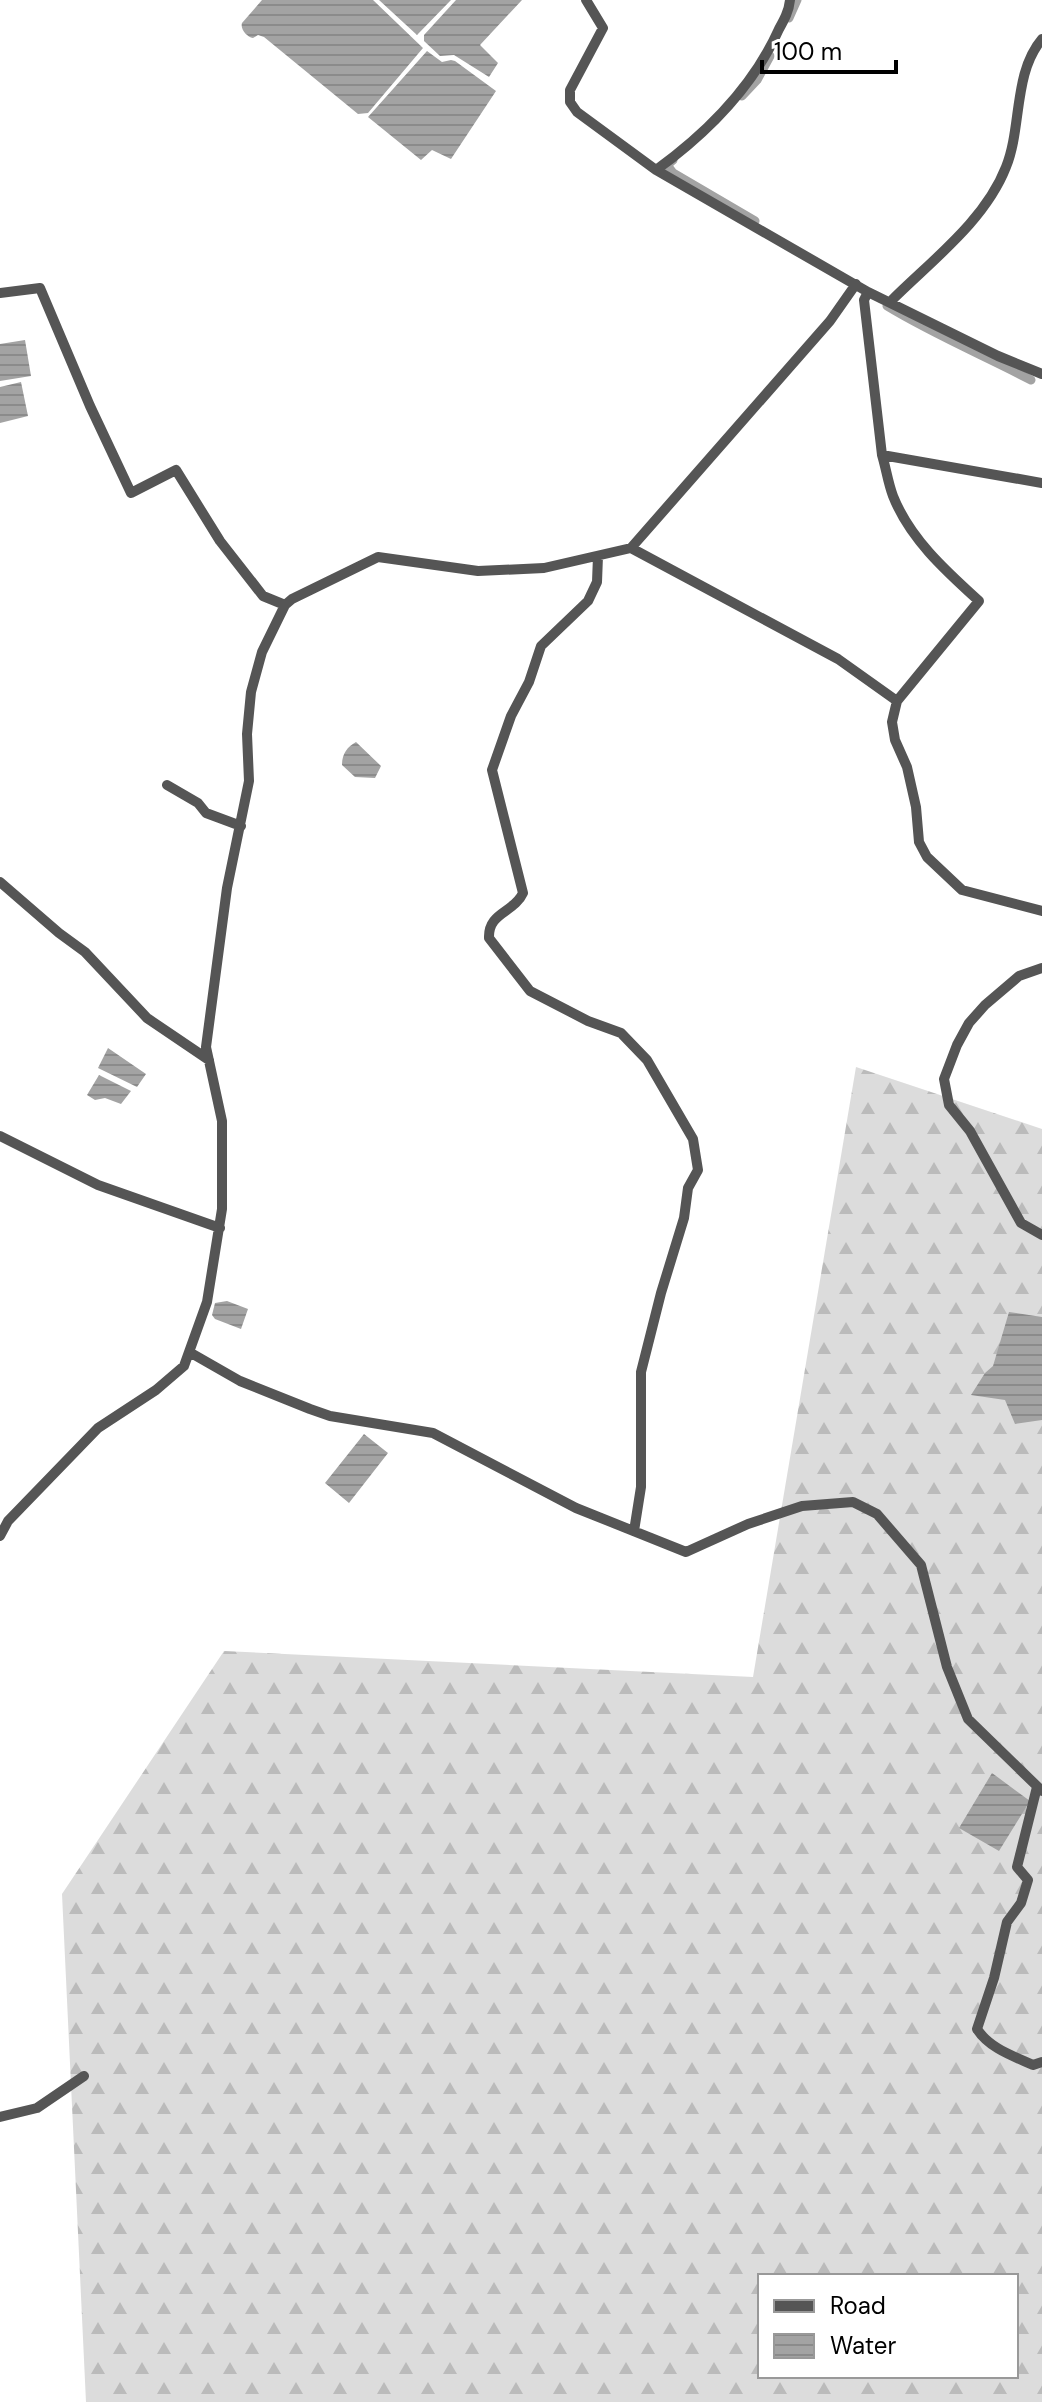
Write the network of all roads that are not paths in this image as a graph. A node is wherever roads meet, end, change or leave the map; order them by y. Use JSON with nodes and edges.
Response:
{"nodes":[{"id":1,"x":586,"y":0,"type":"edge"},
{"id":2,"x":790,"y":0,"type":"edge"},
{"id":3,"x":1042,"y":39,"type":"edge"},
{"id":4,"x":656,"y":170,"type":"junction"},
{"id":5,"x":856,"y":284,"type":"junction"},
{"id":6,"x":868,"y":292,"type":"junction"},
{"id":7,"x":0,"y":293,"type":"edge"},
{"id":8,"x":891,"y":301,"type":"junction"},
{"id":9,"x":1042,"y":374,"type":"edge"},
{"id":10,"x":882,"y":455,"type":"junction"},
{"id":11,"x":1042,"y":483,"type":"edge"},
{"id":12,"x":631,"y":548,"type":"junction"},
{"id":13,"x":598,"y":556,"type":"junction"},
{"id":14,"x":285,"y":605,"type":"junction"},
{"id":15,"x":897,"y":701,"type":"junction"},
{"id":16,"x":167,"y":785,"type":"dead end"},
{"id":17,"x":241,"y":826,"type":"junction"},
{"id":18,"x":0,"y":882,"type":"edge"},
{"id":19,"x":1042,"y":911,"type":"edge"},
{"id":20,"x":1042,"y":968,"type":"edge"},
{"id":21,"x":209,"y":1060,"type":"junction"},
{"id":22,"x":0,"y":1136,"type":"edge"},
{"id":23,"x":220,"y":1228,"type":"junction"},
{"id":24,"x":1042,"y":1235,"type":"edge"},
{"id":25,"x":191,"y":1353,"type":"junction"},
{"id":26,"x":634,"y":1531,"type":"junction"},
{"id":27,"x":0,"y":1536,"type":"edge"},
{"id":28,"x":1040,"y":1789,"type":"edge"},
{"id":29,"x":1042,"y":2062,"type":"edge"},
{"id":30,"x":84,"y":2076,"type":"dead end"},
{"id":31,"x":0,"y":2117,"type":"edge"}],
"edges":[{"from":1,"to":4,"type":"street"},
{"from":2,"to":4,"type":"street"},
{"from":3,"to":8,"type":"street"},
{"from":4,"to":5,"type":"street"},
{"from":5,"to":6,"type":"street"},
{"from":5,"to":12,"type":"street"},
{"from":6,"to":8,"type":"street"},
{"from":6,"to":10,"type":"street"},
{"from":7,"to":14,"type":"street"},
{"from":8,"to":9,"type":"street"},
{"from":10,"to":11,"type":"street"},
{"from":10,"to":15,"type":"street"},
{"from":12,"to":13,"type":"street"},
{"from":12,"to":15,"type":"street"},
{"from":13,"to":14,"type":"street"},
{"from":13,"to":26,"type":"street"},
{"from":14,"to":17,"type":"street"},
{"from":15,"to":19,"type":"street"},
{"from":16,"to":17,"type":"street"},
{"from":17,"to":21,"type":"street"},
{"from":18,"to":21,"type":"street"},
{"from":20,"to":24,"type":"street"},
{"from":21,"to":23,"type":"street"},
{"from":22,"to":23,"type":"street"},
{"from":23,"to":25,"type":"street"},
{"from":25,"to":26,"type":"street"},
{"from":25,"to":27,"type":"street"},
{"from":26,"to":28,"type":"street"},
{"from":28,"to":29,"type":"street"},
{"from":30,"to":31,"type":"street"}]}
